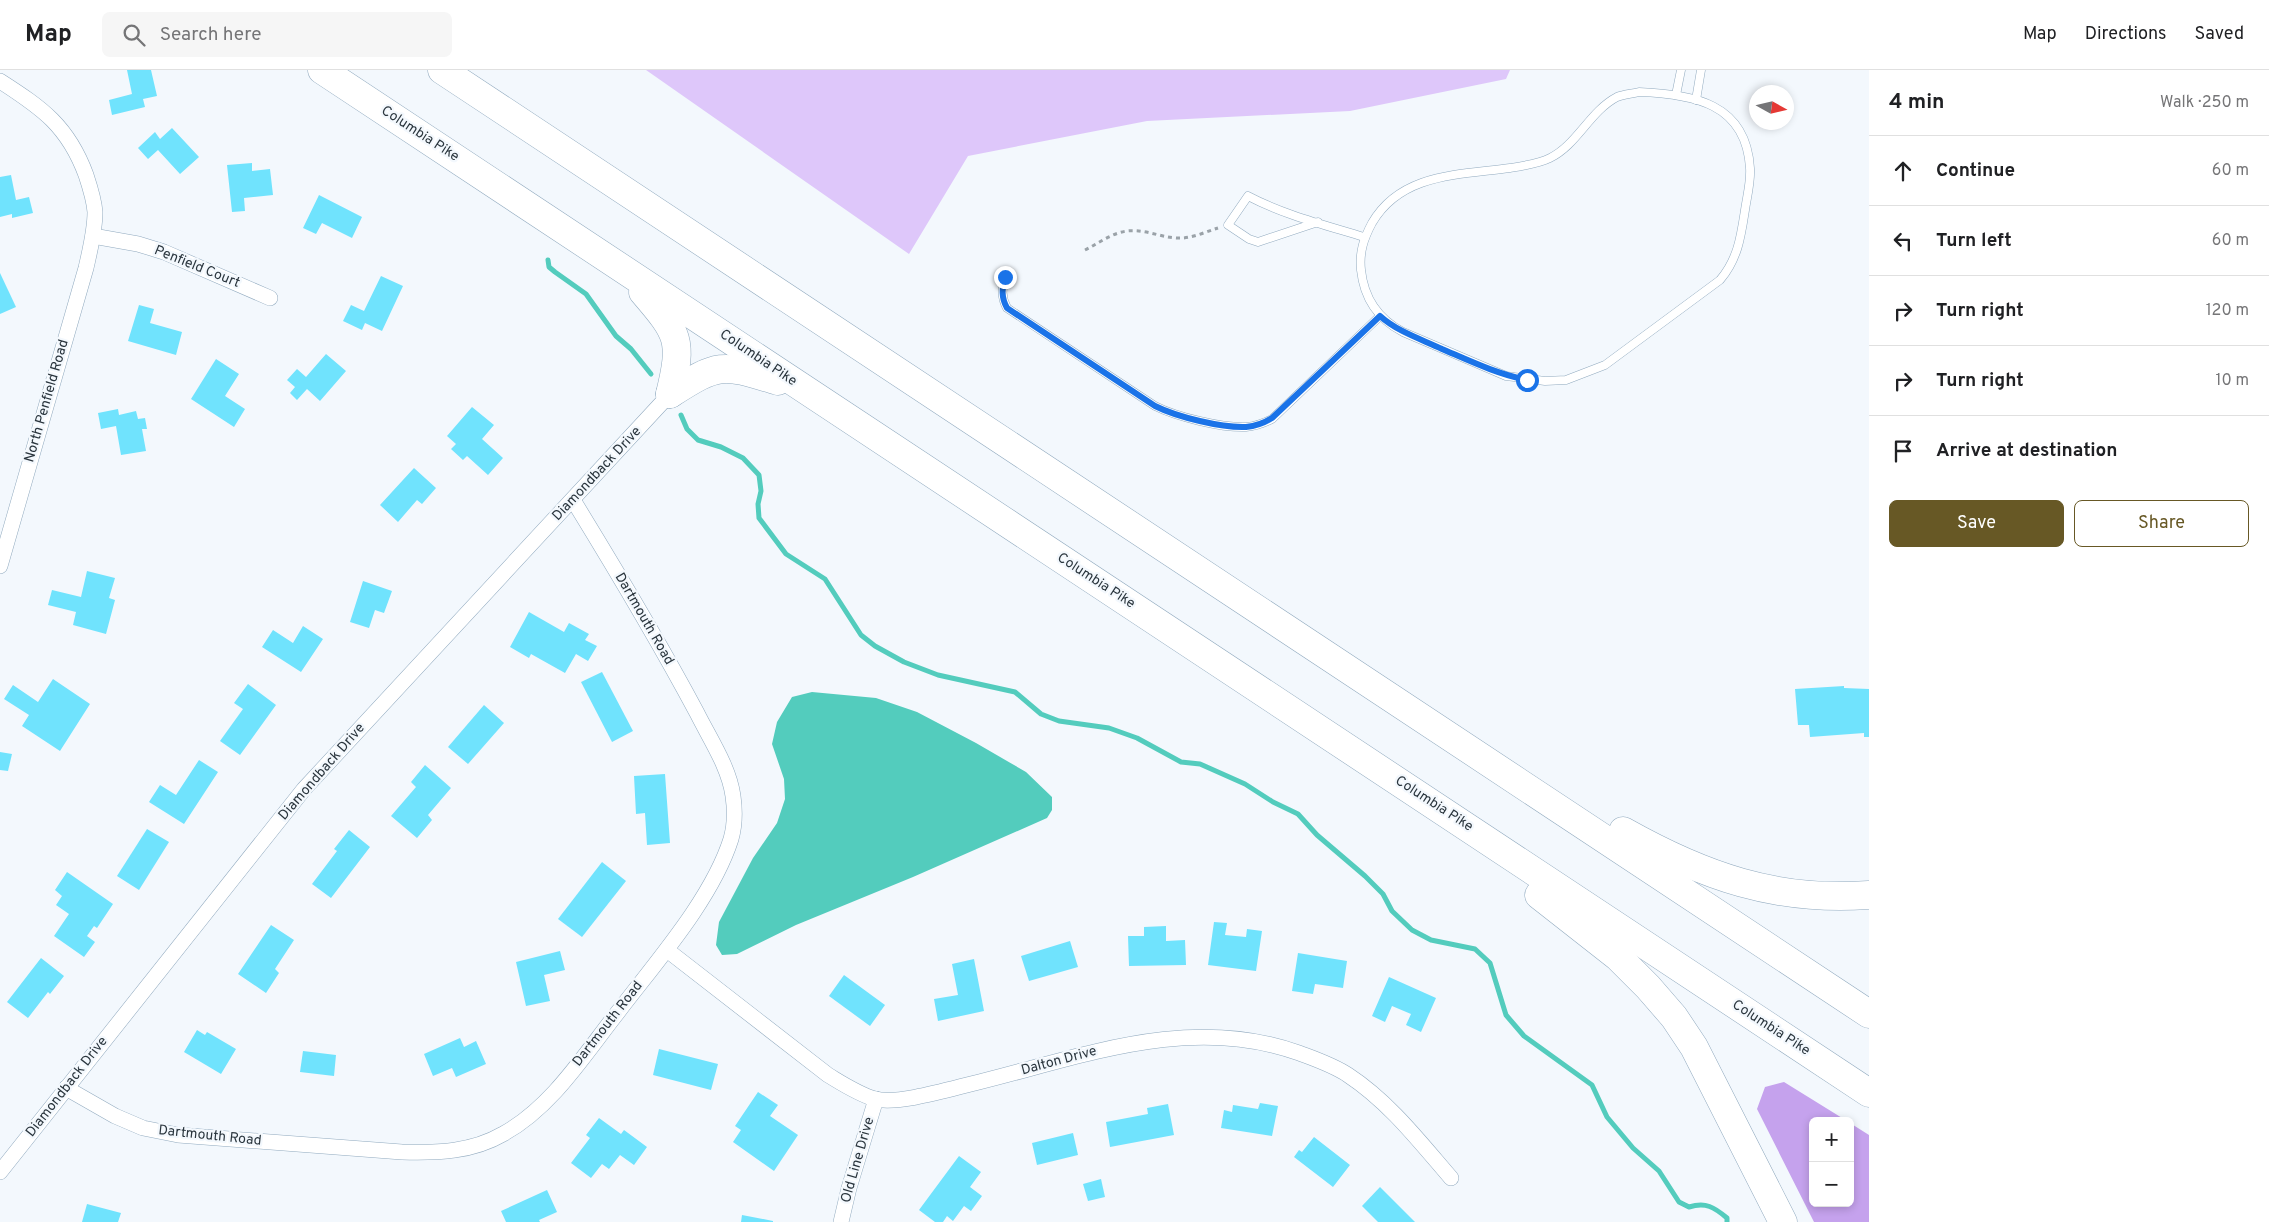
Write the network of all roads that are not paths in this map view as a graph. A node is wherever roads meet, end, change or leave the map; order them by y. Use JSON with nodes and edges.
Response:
{"nodes":[{"id":1,"x":322,"y":70,"type":"edge"},
{"id":2,"x":442,"y":70,"type":"edge"},
{"id":3,"x":1681,"y":70,"type":"edge"},
{"id":4,"x":1701,"y":70,"type":"edge"},
{"id":5,"x":0,"y":81,"type":"edge"},
{"id":6,"x":1676,"y":95,"type":"junction"},
{"id":7,"x":1696,"y":100,"type":"junction"},
{"id":8,"x":1318,"y":222,"type":"junction"},
{"id":9,"x":93,"y":236,"type":"junction"},
{"id":10,"x":1364,"y":238,"type":"junction"},
{"id":11,"x":623,"y":268,"type":"junction"},
{"id":12,"x":1005,"y":277,"type":"dead end"},
{"id":13,"x":270,"y":298,"type":"dead end"},
{"id":14,"x":1380,"y":316,"type":"junction"},
{"id":15,"x":802,"y":388,"type":"junction"},
{"id":16,"x":670,"y":394,"type":"junction"},
{"id":17,"x":573,"y":500,"type":"junction"},
{"id":18,"x":0,"y":566,"type":"edge"},
{"id":19,"x":1418,"y":716,"type":"junction"},
{"id":20,"x":1310,"y":723,"type":"junction"},
{"id":21,"x":1869,"y":895,"type":"edge"},
{"id":22,"x":667,"y":950,"type":"junction"},
{"id":23,"x":1869,"y":1014,"type":"edge"},
{"id":24,"x":66,"y":1088,"type":"junction"},
{"id":25,"x":1869,"y":1092,"type":"edge"},
{"id":26,"x":876,"y":1099,"type":"junction"},
{"id":27,"x":0,"y":1172,"type":"edge"},
{"id":28,"x":1451,"y":1178,"type":"dead end"},
{"id":29,"x":841,"y":1222,"type":"edge"},
{"id":30,"x":1782,"y":1222,"type":"edge"}],
"edges":[{"from":1,"to":11,"type":"highway","name":"Columbia Pike"},
{"from":2,"to":19,"type":"highway"},
{"from":3,"to":6,"type":"lane"},
{"from":4,"to":7,"type":"lane"},
{"from":5,"to":9,"type":"street","name":"North Penfield Road"},
{"from":6,"to":7,"type":"lane"},
{"from":6,"to":10,"type":"lane"},
{"from":7,"to":14,"type":"lane"},
{"from":8,"to":8,"type":"lane"},
{"from":8,"to":10,"type":"lane"},
{"from":9,"to":13,"type":"street","name":"Penfield Court"},
{"from":9,"to":18,"type":"street","name":"North Penfield Road"},
{"from":10,"to":14,"type":"lane"},
{"from":11,"to":15,"type":"highway","name":"Columbia Pike"},
{"from":11,"to":16,"type":"highway"},
{"from":12,"to":14,"type":"lane"},
{"from":15,"to":16,"type":"highway"},
{"from":15,"to":20,"type":"highway","name":"Columbia Pike"},
{"from":16,"to":17,"type":"street","name":"Diamondback Drive"},
{"from":17,"to":22,"type":"street","name":"Dartmouth Road"},
{"from":17,"to":24,"type":"street","name":"Diamondback Drive"},
{"from":19,"to":21,"type":"highway"},
{"from":19,"to":23,"type":"highway"},
{"from":20,"to":25,"type":"highway","name":"Columbia Pike"},
{"from":20,"to":30,"type":"highway"},
{"from":22,"to":24,"type":"street","name":"Dartmouth Road"},
{"from":22,"to":26,"type":"street","name":"Dalton Drive"},
{"from":24,"to":27,"type":"street","name":"Diamondback Drive"},
{"from":26,"to":28,"type":"street","name":"Dalton Drive"},
{"from":26,"to":29,"type":"street","name":"Old Line Drive"}]}
